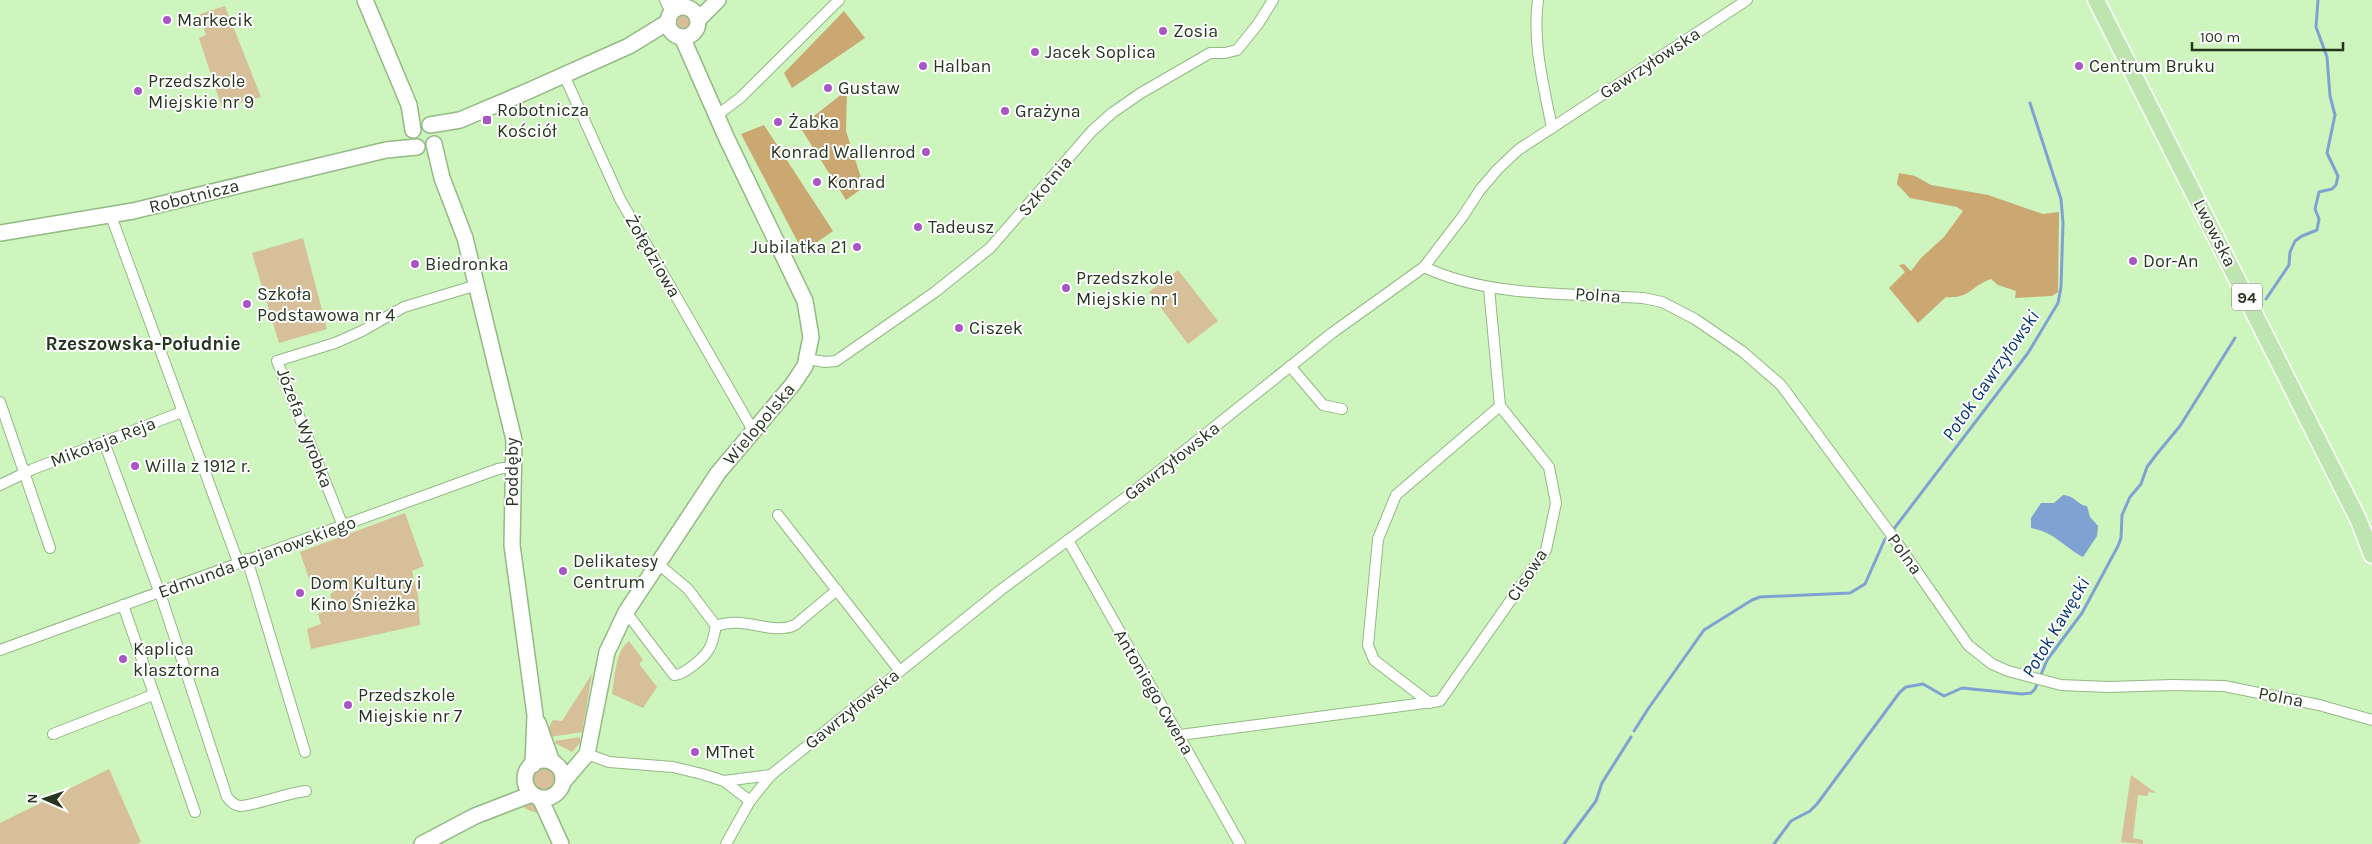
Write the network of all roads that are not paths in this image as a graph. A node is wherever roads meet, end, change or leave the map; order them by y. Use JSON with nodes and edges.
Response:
{"nodes":[{"id":1,"x":365,"y":0,"type":"edge"},
{"id":2,"x":707,"y":0,"type":"edge"},
{"id":3,"x":718,"y":0,"type":"edge"},
{"id":4,"x":839,"y":0,"type":"edge"},
{"id":5,"x":1273,"y":0,"type":"edge"},
{"id":6,"x":1538,"y":0,"type":"edge"},
{"id":7,"x":1747,"y":0,"type":"edge"},
{"id":8,"x":2096,"y":0,"type":"edge"},
{"id":9,"x":680,"y":17,"type":"edge"},
{"id":10,"x":564,"y":75,"type":"junction"},
{"id":11,"x":409,"y":105,"type":"junction"},
{"id":12,"x":716,"y":116,"type":"junction"},
{"id":13,"x":460,"y":120,"type":"junction"},
{"id":14,"x":428,"y":124,"type":"junction"},
{"id":15,"x":1552,"y":128,"type":"junction"},
{"id":16,"x":412,"y":131,"type":"junction"},
{"id":17,"x":427,"y":145,"type":"junction"},
{"id":18,"x":386,"y":150,"type":"junction"},
{"id":19,"x":112,"y":216,"type":"junction"},
{"id":20,"x":0,"y":232,"type":"edge"},
{"id":21,"x":1424,"y":267,"type":"junction"},
{"id":22,"x":477,"y":285,"type":"junction"},
{"id":23,"x":1489,"y":288,"type":"junction"},
{"id":24,"x":807,"y":359,"type":"junction"},
{"id":25,"x":1290,"y":366,"type":"junction"},
{"id":26,"x":0,"y":402,"type":"edge"},
{"id":27,"x":1500,"y":406,"type":"junction"},
{"id":28,"x":1342,"y":409,"type":"dead end"},
{"id":29,"x":182,"y":412,"type":"junction"},
{"id":30,"x":754,"y":432,"type":"junction"},
{"id":31,"x":104,"y":442,"type":"junction"},
{"id":32,"x":515,"y":466,"type":"junction"},
{"id":33,"x":24,"y":474,"type":"junction"},
{"id":34,"x":0,"y":485,"type":"edge"},
{"id":35,"x":778,"y":515,"type":"dead end"},
{"id":36,"x":2359,"y":521,"type":"junction"},
{"id":37,"x":343,"y":526,"type":"junction"},
{"id":38,"x":1068,"y":540,"type":"junction"},
{"id":39,"x":2372,"y":540,"type":"edge"},
{"id":40,"x":50,"y":548,"type":"dead end"},
{"id":41,"x":2372,"y":555,"type":"edge"},
{"id":42,"x":242,"y":561,"type":"junction"},
{"id":43,"x":656,"y":564,"type":"junction"},
{"id":44,"x":837,"y":590,"type":"junction"},
{"id":45,"x":159,"y":592,"type":"junction"},
{"id":46,"x":123,"y":605,"type":"junction"},
{"id":47,"x":626,"y":612,"type":"junction"},
{"id":48,"x":716,"y":626,"type":"junction"},
{"id":49,"x":0,"y":650,"type":"edge"},
{"id":50,"x":899,"y":670,"type":"junction"},
{"id":51,"x":153,"y":695,"type":"junction"},
{"id":52,"x":1430,"y":703,"type":"junction"},
{"id":53,"x":535,"y":715,"type":"junction"},
{"id":54,"x":2372,"y":720,"type":"edge"},
{"id":55,"x":53,"y":734,"type":"dead end"},
{"id":56,"x":1180,"y":735,"type":"junction"},
{"id":57,"x":306,"y":752,"type":"dead end"},
{"id":58,"x":587,"y":754,"type":"junction"},
{"id":59,"x":554,"y":763,"type":"junction"},
{"id":60,"x":533,"y":764,"type":"junction"},
{"id":61,"x":771,"y":775,"type":"junction"},
{"id":62,"x":526,"y":780,"type":"junction"},
{"id":63,"x":724,"y":781,"type":"junction"},
{"id":64,"x":559,"y":788,"type":"junction"},
{"id":65,"x":306,"y":791,"type":"dead end"},
{"id":66,"x":536,"y":796,"type":"junction"},
{"id":67,"x":750,"y":801,"type":"junction"},
{"id":68,"x":195,"y":812,"type":"dead end"},
{"id":69,"x":475,"y":816,"type":"junction"},
{"id":70,"x":560,"y":843,"type":"edge"},
{"id":71,"x":422,"y":844,"type":"edge"},
{"id":72,"x":726,"y":844,"type":"edge"},
{"id":73,"x":1240,"y":844,"type":"edge"}],
"edges":[{"from":1,"to":11,"type":"street"},
{"from":2,"to":9,"type":"street"},
{"from":3,"to":9,"type":"street"},
{"from":4,"to":12,"type":"street"},
{"from":5,"to":24,"type":"street","name":"Szkotnia"},
{"from":6,"to":15,"type":"street"},
{"from":7,"to":15,"type":"street","name":"Gawrzyłowska"},
{"from":8,"to":36,"type":"main road","name":"Lwowska","number":"94"},
{"from":9,"to":10,"type":"street"},
{"from":9,"to":12,"type":"street","name":"Wielopolska"},
{"from":10,"to":13,"type":"street"},
{"from":10,"to":30,"type":"street","name":"Żołędziowa"},
{"from":11,"to":14,"type":"street"},
{"from":11,"to":16,"type":"street"},
{"from":12,"to":24,"type":"street","name":"Wielopolska"},
{"from":13,"to":14,"type":"street"},
{"from":13,"to":17,"type":"street"},
{"from":14,"to":16,"type":"street"},
{"from":14,"to":17,"type":"street"},
{"from":15,"to":21,"type":"street","name":"Gawrzyłowska"},
{"from":16,"to":17,"type":"street"},
{"from":16,"to":18,"type":"street","name":"Robotnicza"},
{"from":17,"to":18,"type":"street","name":"Robotnicza"},
{"from":17,"to":22,"type":"street","name":"Poddęby"},
{"from":18,"to":19,"type":"street","name":"Robotnicza"},
{"from":19,"to":20,"type":"street","name":"Robotnicza"},
{"from":19,"to":29,"type":"street"},
{"from":21,"to":23,"type":"street","name":"Polna"},
{"from":21,"to":25,"type":"street","name":"Gawrzyłowska"},
{"from":22,"to":32,"type":"street","name":"Poddęby"},
{"from":22,"to":37,"type":"street","name":"Józefa Wyrobka"},
{"from":23,"to":27,"type":"street"},
{"from":23,"to":54,"type":"street","name":"Polna"},
{"from":24,"to":30,"type":"street","name":"Wielopolska"},
{"from":25,"to":28,"type":"street"},
{"from":25,"to":38,"type":"street","name":"Gawrzyłowska"},
{"from":26,"to":33,"type":"street"},
{"from":27,"to":52,"type":"street","name":"Cisowa"},
{"from":27,"to":52,"type":"street"},
{"from":29,"to":31,"type":"street","name":"Mikołaja Reja"},
{"from":29,"to":42,"type":"street"},
{"from":30,"to":43,"type":"street","name":"Wielopolska"},
{"from":31,"to":33,"type":"street","name":"Mikołaja Reja"},
{"from":31,"to":45,"type":"street"},
{"from":32,"to":37,"type":"street","name":"Edmunda Bojanowskiego"},
{"from":32,"to":53,"type":"street","name":"Poddęby"},
{"from":33,"to":34,"type":"street","name":"Mikołaja Reja"},
{"from":33,"to":40,"type":"street"},
{"from":35,"to":44,"type":"street"},
{"from":36,"to":39,"type":"main road","name":"Lwowska","number":"94"},
{"from":36,"to":41,"type":"main road","name":"Lwowska","number":"94"},
{"from":37,"to":42,"type":"street","name":"Edmunda Bojanowskiego"},
{"from":38,"to":50,"type":"street","name":"Gawrzyłowska"},
{"from":38,"to":56,"type":"street","name":"Antoniego Cwena"},
{"from":42,"to":45,"type":"street","name":"Edmunda Bojanowskiego"},
{"from":42,"to":57,"type":"street"},
{"from":43,"to":47,"type":"street","name":"Wielopolska"},
{"from":43,"to":48,"type":"street"},
{"from":44,"to":48,"type":"street"},
{"from":44,"to":50,"type":"street"},
{"from":45,"to":46,"type":"street","name":"Edmunda Bojanowskiego"},
{"from":45,"to":65,"type":"street"},
{"from":46,"to":49,"type":"street","name":"Edmunda Bojanowskiego"},
{"from":46,"to":51,"type":"street"},
{"from":47,"to":48,"type":"street"},
{"from":47,"to":58,"type":"street","name":"Wielopolska"},
{"from":50,"to":61,"type":"street","name":"Gawrzyłowska"},
{"from":51,"to":55,"type":"street"},
{"from":51,"to":68,"type":"street"},
{"from":52,"to":56,"type":"street"},
{"from":53,"to":59,"type":"street","name":"Poddęby"},
{"from":53,"to":60,"type":"street","name":"Poddęby"},
{"from":56,"to":73,"type":"street","name":"Antoniego Cwena"},
{"from":58,"to":59,"type":"street"},
{"from":58,"to":63,"type":"street"},
{"from":58,"to":64,"type":"street"},
{"from":59,"to":60,"type":"street"},
{"from":59,"to":64,"type":"street"},
{"from":60,"to":62,"type":"street"},
{"from":61,"to":63,"type":"street"},
{"from":61,"to":67,"type":"street","name":"Gawrzyłowska"},
{"from":62,"to":66,"type":"street"},
{"from":62,"to":69,"type":"street"},
{"from":63,"to":67,"type":"street"},
{"from":64,"to":66,"type":"street"},
{"from":64,"to":70,"type":"street"},
{"from":66,"to":69,"type":"street"},
{"from":66,"to":70,"type":"street"},
{"from":67,"to":72,"type":"street","name":"Gawrzyłowska"},
{"from":69,"to":71,"type":"street"}]}
